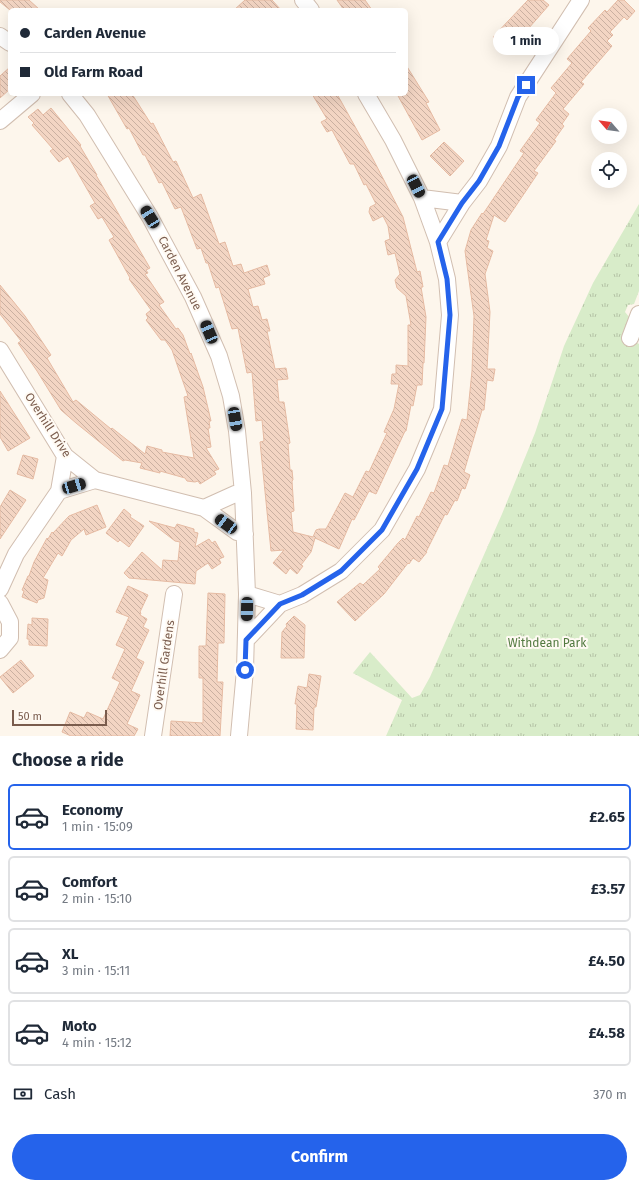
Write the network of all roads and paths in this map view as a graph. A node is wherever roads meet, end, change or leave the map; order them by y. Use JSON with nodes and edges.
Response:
{"nodes":[{"id":1,"x":303,"y":0,"type":"edge"},
{"id":2,"x":581,"y":0,"type":"edge"},
{"id":3,"x":309,"y":8,"type":"edge"},
{"id":4,"x":30,"y":96,"type":"edge"},
{"id":5,"x":72,"y":96,"type":"edge"},
{"id":6,"x":367,"y":96,"type":"edge"},
{"id":7,"x":0,"y":122,"type":"edge"},
{"id":8,"x":422,"y":198,"type":"junction"},
{"id":9,"x":462,"y":203,"type":"junction"},
{"id":10,"x":438,"y":242,"type":"junction"},
{"id":11,"x":639,"y":314,"type":"edge"},
{"id":12,"x":630,"y":338,"type":"dead end"},
{"id":13,"x":0,"y":350,"type":"edge"},
{"id":14,"x":65,"y":456,"type":"junction"},
{"id":15,"x":95,"y":480,"type":"junction"},
{"id":16,"x":59,"y":491,"type":"junction"},
{"id":17,"x":243,"y":493,"type":"junction"},
{"id":18,"x":204,"y":508,"type":"junction"},
{"id":19,"x":245,"y":534,"type":"junction"},
{"id":20,"x":0,"y":589,"type":"edge"},
{"id":21,"x":174,"y":594,"type":"dead end"},
{"id":22,"x":247,"y":594,"type":"junction"},
{"id":23,"x":0,"y":603,"type":"edge"},
{"id":24,"x":280,"y":604,"type":"junction"},
{"id":25,"x":246,"y":640,"type":"junction"},
{"id":26,"x":0,"y":650,"type":"edge"},
{"id":27,"x":153,"y":736,"type":"edge"},
{"id":28,"x":239,"y":736,"type":"edge"}],
"edges":[{"from":1,"to":3,"type":"street"},
{"from":2,"to":9,"type":"street"},
{"from":4,"to":7,"type":"street"},
{"from":5,"to":17,"type":"street","name":"Carden Avenue"},
{"from":6,"to":8,"type":"street"},
{"from":8,"to":9,"type":"street"},
{"from":8,"to":10,"type":"street"},
{"from":9,"to":10,"type":"street"},
{"from":10,"to":24,"type":"street"},
{"from":11,"to":12,"type":"street"},
{"from":13,"to":14,"type":"street","name":"Overhill Drive"},
{"from":14,"to":15,"type":"street","name":"Overhill Drive"},
{"from":14,"to":16,"type":"street"},
{"from":15,"to":16,"type":"street"},
{"from":15,"to":18,"type":"street","name":"Overhill Drive"},
{"from":16,"to":20,"type":"street"},
{"from":17,"to":18,"type":"street"},
{"from":17,"to":19,"type":"street","name":"Carden Avenue"},
{"from":18,"to":19,"type":"street","name":"Overhill Drive"},
{"from":19,"to":22,"type":"street","name":"Carden Avenue"},
{"from":21,"to":27,"type":"street","name":"Overhill Gardens"},
{"from":22,"to":24,"type":"street"},
{"from":22,"to":25,"type":"street","name":"Carden Avenue"},
{"from":23,"to":26,"type":"street"},
{"from":24,"to":25,"type":"street"},
{"from":25,"to":28,"type":"street","name":"Carden Avenue"}]}
